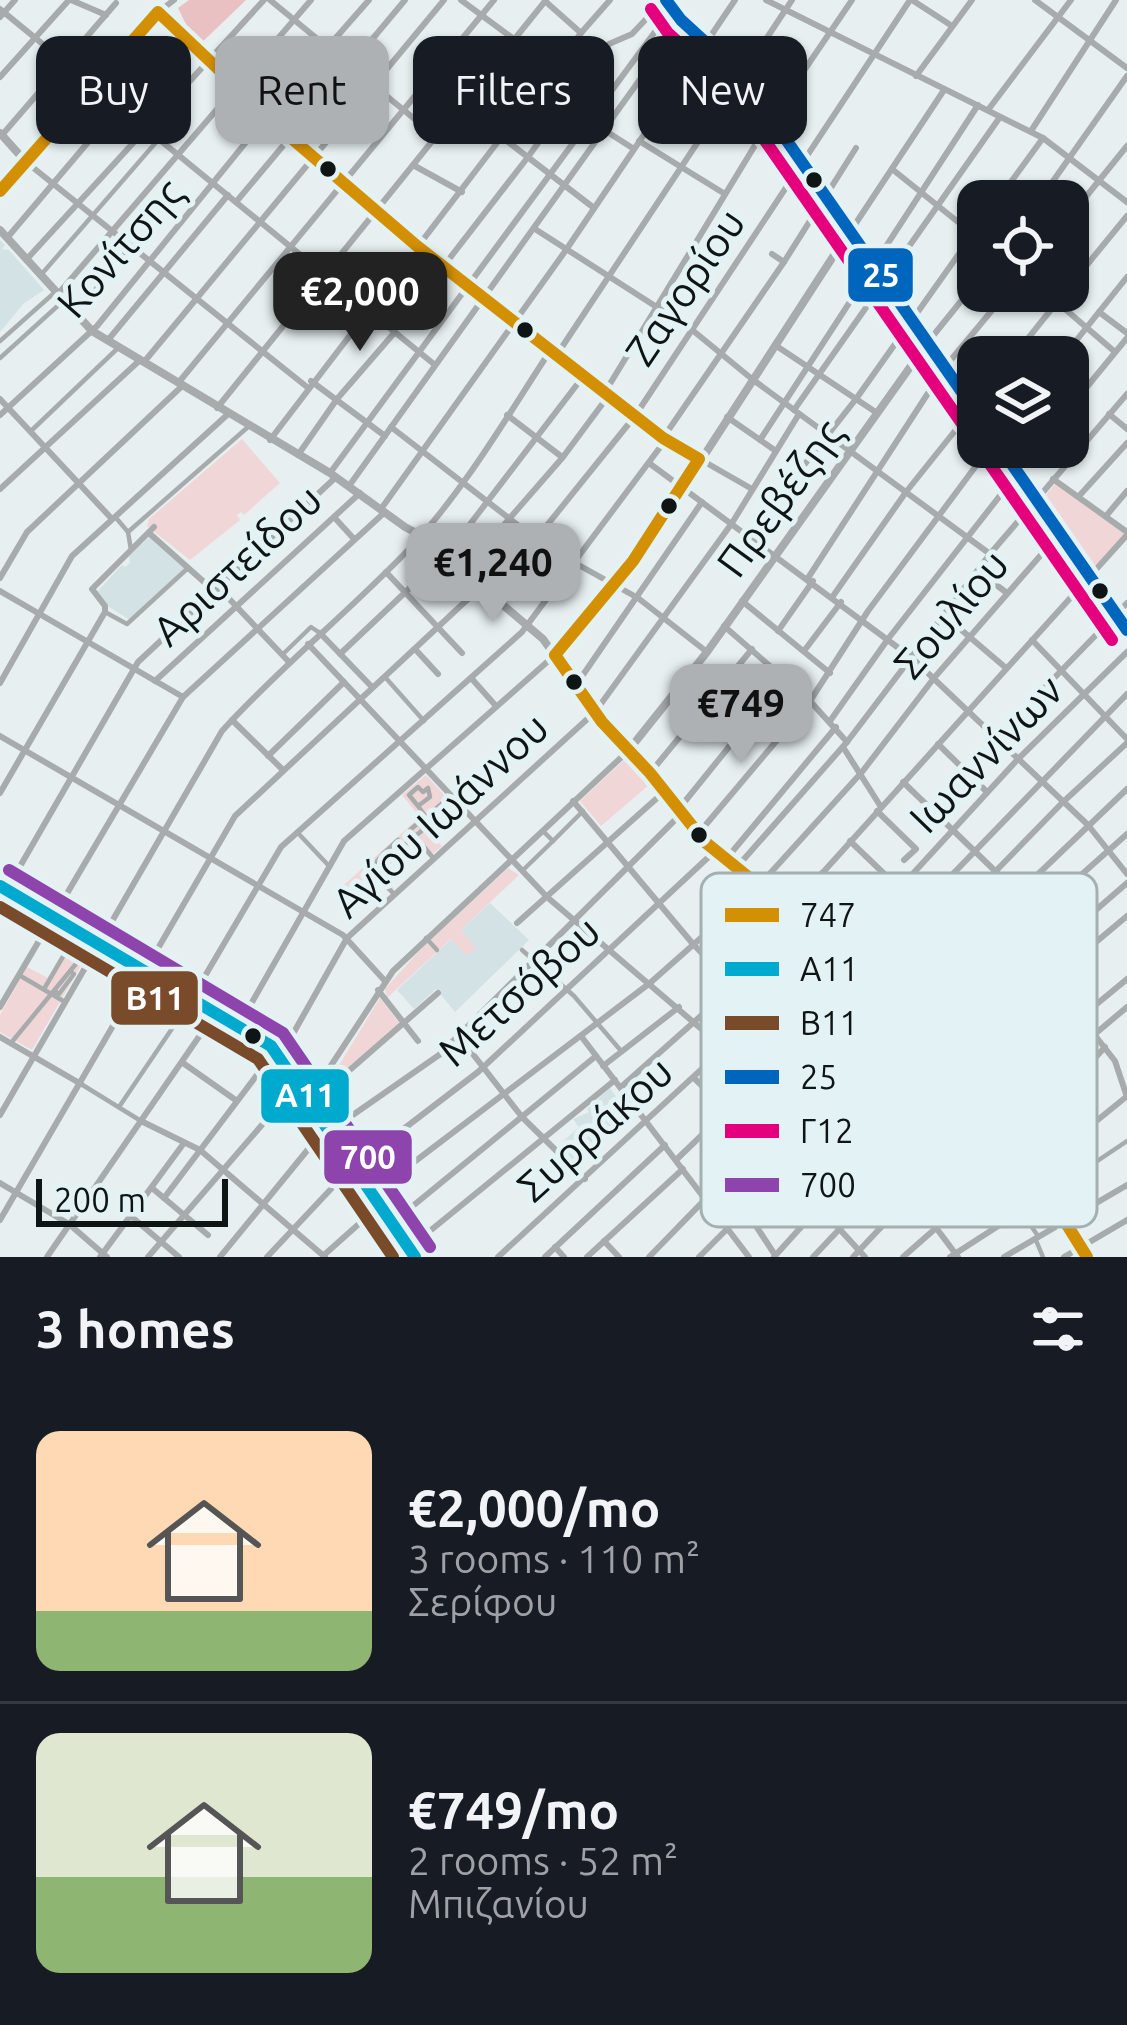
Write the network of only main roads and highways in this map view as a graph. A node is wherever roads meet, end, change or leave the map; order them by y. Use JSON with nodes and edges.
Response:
{"nodes":[{"id":1,"x":3,"y":888,"type":"edge"},
{"id":2,"x":412,"y":1253,"type":"edge"}],
"edges":[{"from":1,"to":2,"type":"main road"}]}
